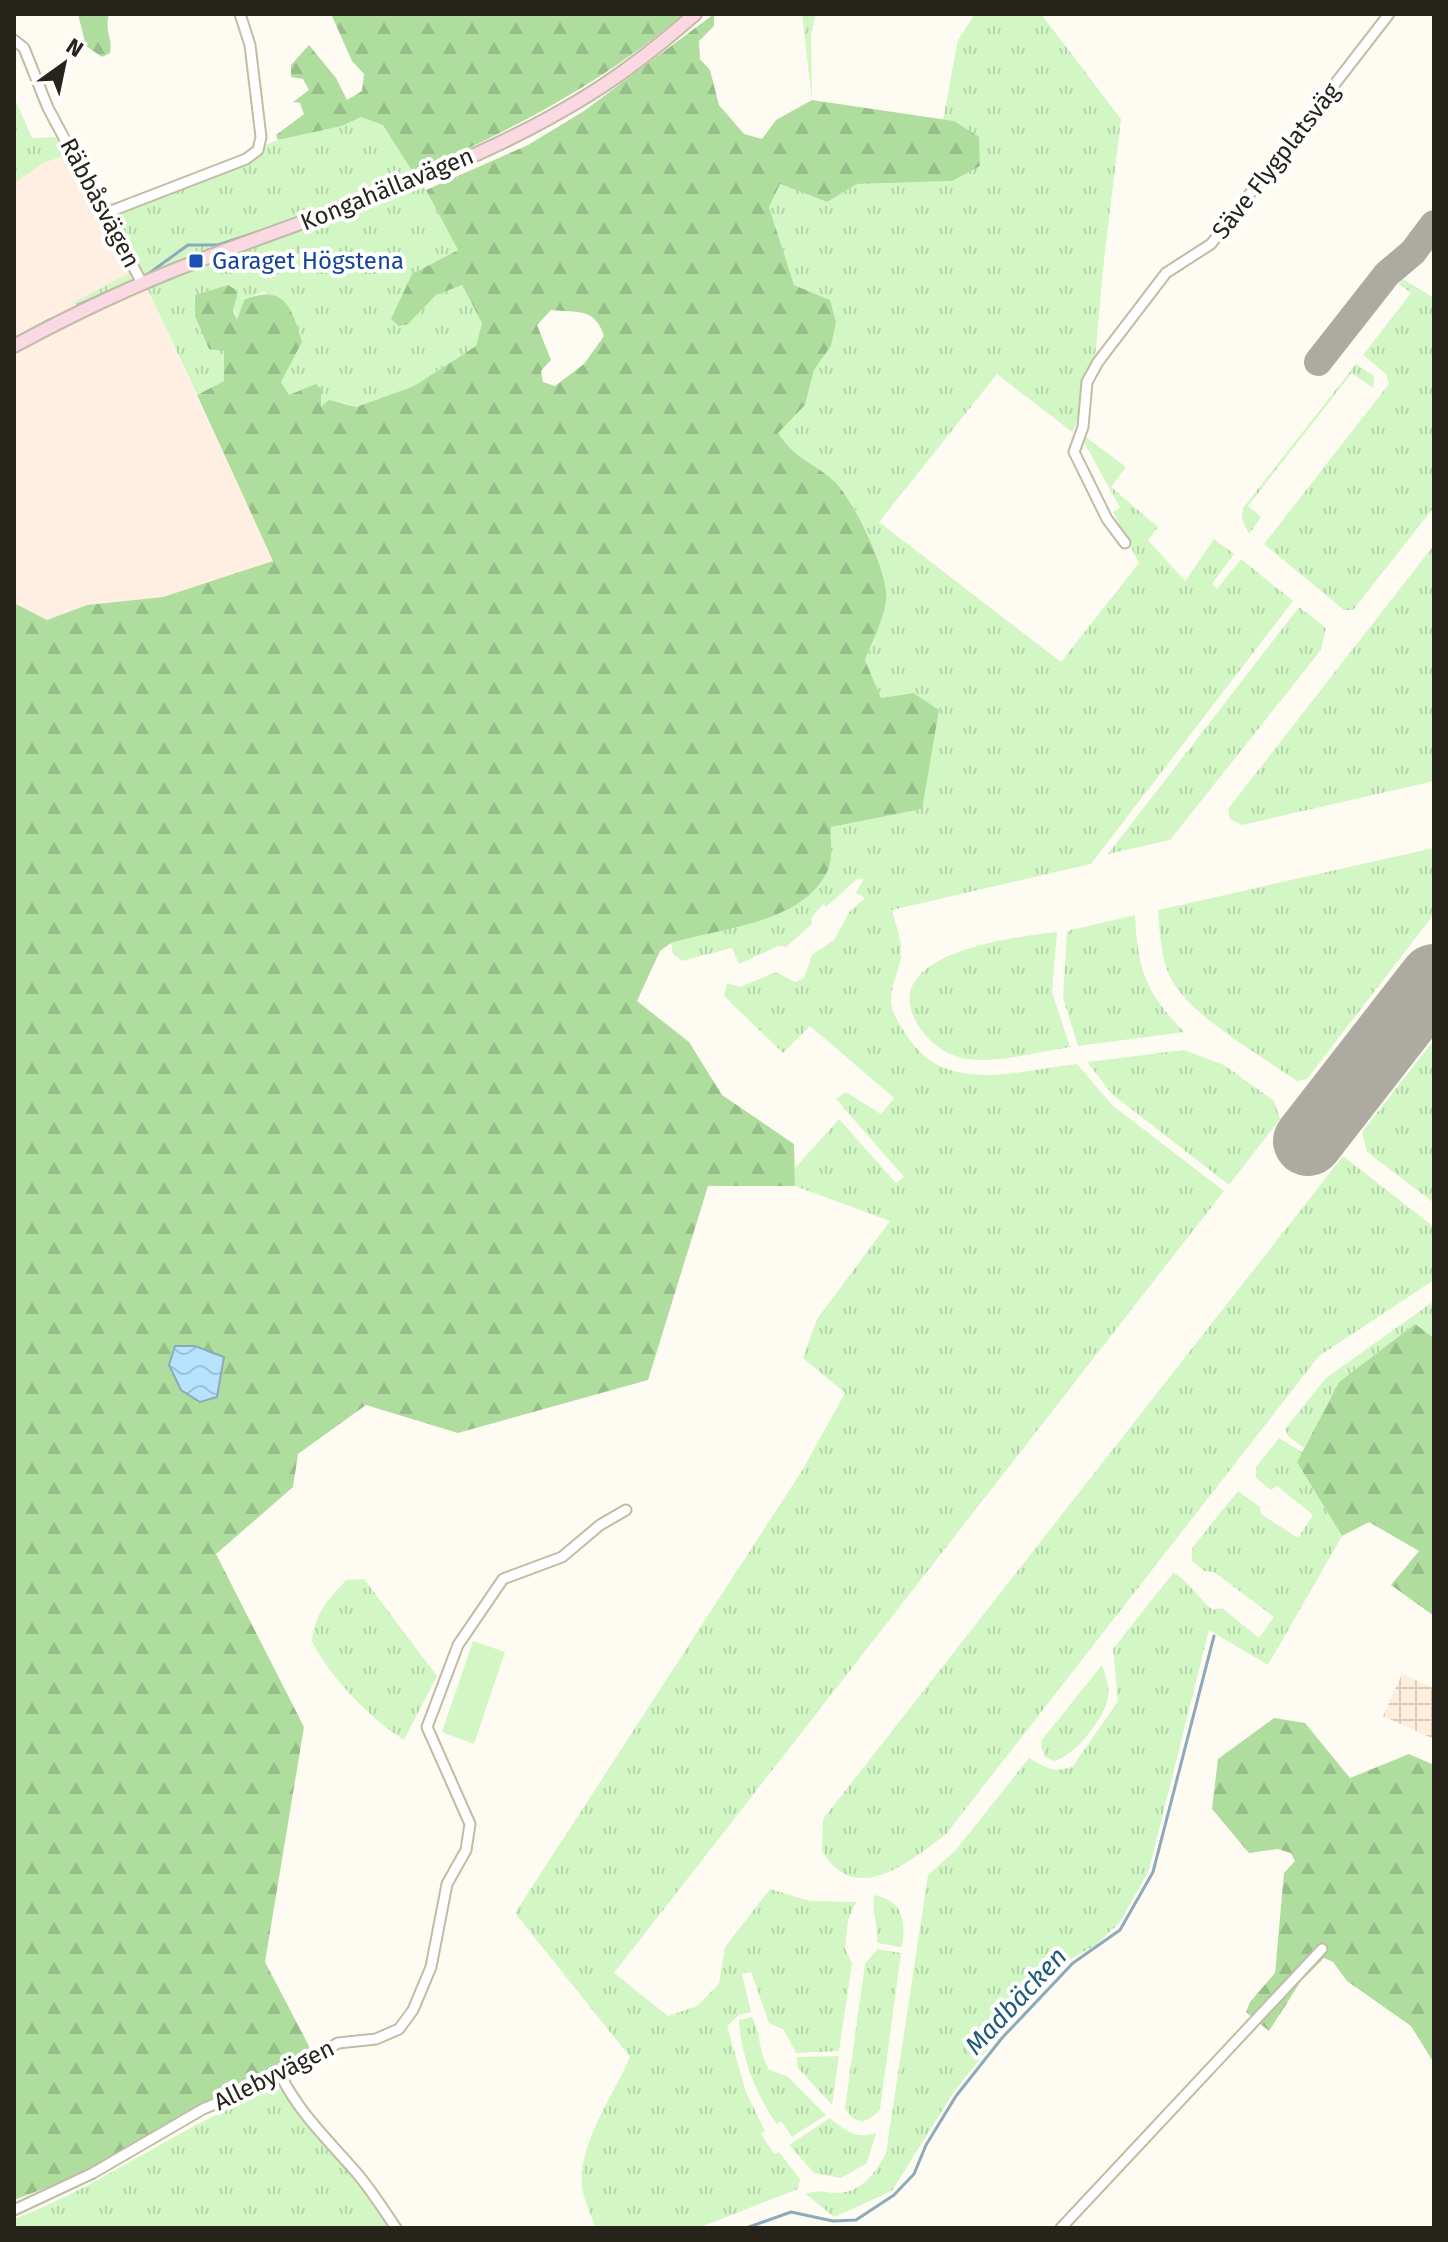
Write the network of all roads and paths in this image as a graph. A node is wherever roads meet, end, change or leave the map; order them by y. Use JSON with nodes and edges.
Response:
{"nodes":[{"id":1,"x":240,"y":14,"type":"edge"},
{"id":2,"x":695,"y":14,"type":"edge"},
{"id":3,"x":1389,"y":14,"type":"edge"},
{"id":4,"x":14,"y":40,"type":"edge"},
{"id":5,"x":106,"y":213,"type":"junction"},
{"id":6,"x":142,"y":283,"type":"junction"},
{"id":7,"x":14,"y":346,"type":"edge"},
{"id":8,"x":1125,"y":543,"type":"dead end"},
{"id":9,"x":626,"y":1510,"type":"dead end"},
{"id":10,"x":1322,"y":1949,"type":"dead end"},
{"id":11,"x":281,"y":2076,"type":"junction"},
{"id":12,"x":14,"y":2210,"type":"edge"},
{"id":13,"x":396,"y":2228,"type":"edge"},
{"id":14,"x":1061,"y":2228,"type":"edge"}],
"edges":[{"from":1,"to":5,"type":"street"},
{"from":2,"to":6,"type":"street","name":"Kongahällavägen"},
{"from":3,"to":8,"type":"street","name":"Säve Flygplatsväg"},
{"from":4,"to":5,"type":"street","name":"Räbbåsvägen"},
{"from":5,"to":6,"type":"street","name":"Räbbåsvägen"},
{"from":6,"to":7,"type":"street","name":"Kongahällavägen"},
{"from":9,"to":11,"type":"street","name":"Allebyvägen"},
{"from":10,"to":14,"type":"street"},
{"from":11,"to":12,"type":"street","name":"Allebyvägen"},
{"from":11,"to":13,"type":"street"}]}
